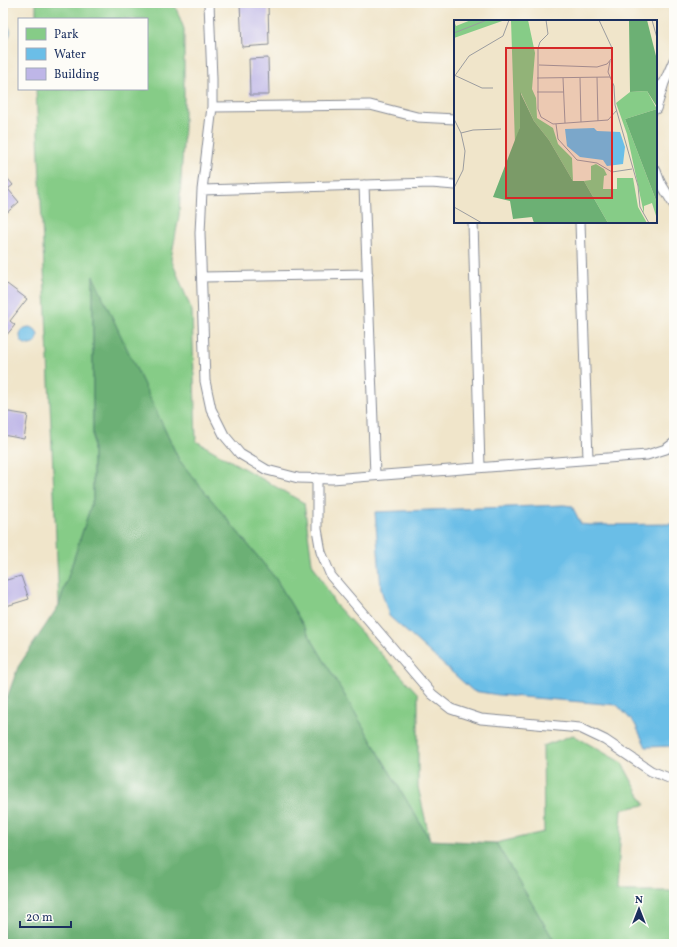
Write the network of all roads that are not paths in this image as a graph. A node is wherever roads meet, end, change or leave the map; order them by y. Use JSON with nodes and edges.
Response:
{"nodes":[{"id":1,"x":209,"y":3,"type":"edge"},
{"id":2,"x":674,"y":60,"type":"edge"},
{"id":3,"x":664,"y":83,"type":"junction"},
{"id":4,"x":657,"y":88,"type":"edge"},
{"id":5,"x":657,"y":106,"type":"edge"},
{"id":6,"x":212,"y":107,"type":"junction"},
{"id":7,"x":454,"y":118,"type":"edge"},
{"id":8,"x":658,"y":182,"type":"edge"},
{"id":9,"x":454,"y":185,"type":"edge"},
{"id":10,"x":364,"y":186,"type":"junction"},
{"id":11,"x":202,"y":190,"type":"junction"},
{"id":12,"x":674,"y":205,"type":"edge"},
{"id":13,"x":473,"y":223,"type":"edge"},
{"id":14,"x":580,"y":223,"type":"edge"},
{"id":15,"x":368,"y":274,"type":"junction"},
{"id":16,"x":202,"y":278,"type":"junction"},
{"id":17,"x":674,"y":443,"type":"edge"},
{"id":18,"x":588,"y":459,"type":"junction"},
{"id":19,"x":480,"y":467,"type":"junction"},
{"id":20,"x":375,"y":475,"type":"junction"},
{"id":21,"x":317,"y":478,"type":"junction"},
{"id":22,"x":674,"y":780,"type":"edge"}],
"edges":[{"from":1,"to":6,"type":"lane"},
{"from":2,"to":3,"type":"lane"},
{"from":3,"to":4,"type":"lane"},
{"from":3,"to":5,"type":"lane"},
{"from":6,"to":7,"type":"lane"},
{"from":6,"to":11,"type":"lane"},
{"from":8,"to":12,"type":"lane"},
{"from":9,"to":10,"type":"lane"},
{"from":10,"to":11,"type":"lane"},
{"from":10,"to":15,"type":"lane"},
{"from":11,"to":16,"type":"lane"},
{"from":13,"to":19,"type":"lane"},
{"from":14,"to":18,"type":"lane"},
{"from":15,"to":16,"type":"lane"},
{"from":15,"to":20,"type":"lane"},
{"from":16,"to":21,"type":"lane"},
{"from":17,"to":18,"type":"lane"},
{"from":18,"to":19,"type":"lane"},
{"from":19,"to":20,"type":"lane"},
{"from":20,"to":21,"type":"lane"},
{"from":21,"to":22,"type":"lane"}]}
